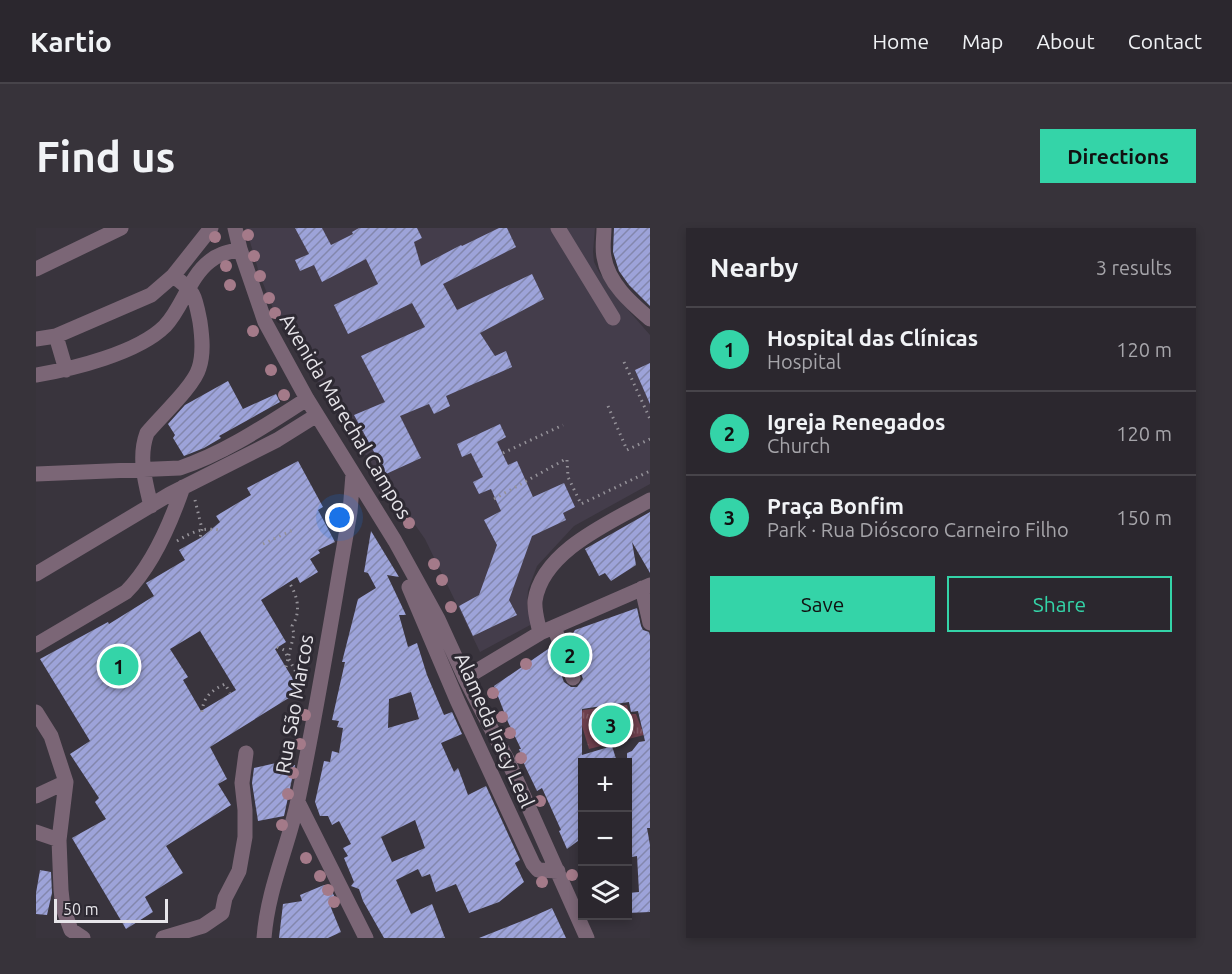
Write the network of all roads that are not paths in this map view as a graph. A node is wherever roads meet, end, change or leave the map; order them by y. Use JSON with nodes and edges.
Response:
{"nodes":[{"id":1,"x":121,"y":228,"type":"edge"},
{"id":2,"x":211,"y":228,"type":"edge"},
{"id":3,"x":235,"y":228,"type":"edge"},
{"id":4,"x":558,"y":228,"type":"edge"},
{"id":5,"x":604,"y":228,"type":"edge"},
{"id":6,"x":240,"y":249,"type":"junction"},
{"id":7,"x":36,"y":269,"type":"edge"},
{"id":8,"x":173,"y":276,"type":"junction"},
{"id":9,"x":190,"y":288,"type":"junction"},
{"id":10,"x":160,"y":289,"type":"junction"},
{"id":11,"x":178,"y":307,"type":"junction"},
{"id":12,"x":614,"y":318,"type":"dead end"},
{"id":13,"x":650,"y":319,"type":"edge"},
{"id":14,"x":56,"y":336,"type":"junction"},
{"id":15,"x":36,"y":339,"type":"edge"},
{"id":16,"x":66,"y":370,"type":"junction"},
{"id":17,"x":36,"y":375,"type":"edge"},
{"id":18,"x":307,"y":399,"type":"junction"},
{"id":19,"x":317,"y":415,"type":"junction"},
{"id":20,"x":143,"y":470,"type":"junction"},
{"id":21,"x":36,"y":474,"type":"edge"},
{"id":22,"x":353,"y":474,"type":"junction"},
{"id":23,"x":187,"y":485,"type":"junction"},
{"id":24,"x":650,"y":500,"type":"edge"},
{"id":25,"x":151,"y":506,"type":"junction"},
{"id":26,"x":36,"y":574,"type":"edge"},
{"id":27,"x":646,"y":586,"type":"edge"},
{"id":28,"x":409,"y":587,"type":"dead end"},
{"id":29,"x":650,"y":623,"type":"edge"},
{"id":30,"x":547,"y":630,"type":"junction"},
{"id":31,"x":36,"y":645,"type":"edge"},
{"id":32,"x":465,"y":678,"type":"junction"},
{"id":33,"x":573,"y":678,"type":"dead end"},
{"id":34,"x":36,"y":712,"type":"edge"},
{"id":35,"x":246,"y":753,"type":"dead end"},
{"id":36,"x":66,"y":782,"type":"junction"},
{"id":37,"x":36,"y":796,"type":"edge"},
{"id":38,"x":298,"y":802,"type":"junction"},
{"id":39,"x":36,"y":832,"type":"edge"},
{"id":40,"x":59,"y":840,"type":"junction"},
{"id":41,"x":558,"y":871,"type":"junction"},
{"id":42,"x":73,"y":935,"type":"edge"},
{"id":43,"x":163,"y":938,"type":"edge"},
{"id":44,"x":264,"y":938,"type":"edge"},
{"id":45,"x":366,"y":938,"type":"edge"},
{"id":46,"x":587,"y":938,"type":"edge"}],
"edges":[{"from":1,"to":7,"type":"street"},
{"from":2,"to":8,"type":"street"},
{"from":3,"to":6,"type":"street","name":"Avenida Marechal Campos"},
{"from":4,"to":12,"type":"street"},
{"from":5,"to":13,"type":"street"},
{"from":6,"to":9,"type":"street"},
{"from":6,"to":18,"type":"street","name":"Avenida Marechal Campos"},
{"from":8,"to":9,"type":"street"},
{"from":8,"to":10,"type":"street"},
{"from":9,"to":11,"type":"street"},
{"from":9,"to":20,"type":"street"},
{"from":10,"to":11,"type":"street"},
{"from":10,"to":14,"type":"street"},
{"from":11,"to":16,"type":"street"},
{"from":14,"to":15,"type":"street"},
{"from":14,"to":16,"type":"street"},
{"from":16,"to":17,"type":"street"},
{"from":18,"to":19,"type":"street","name":"Avenida Marechal Campos"},
{"from":18,"to":20,"type":"street"},
{"from":19,"to":22,"type":"street","name":"Avenida Marechal Campos"},
{"from":19,"to":23,"type":"street"},
{"from":20,"to":21,"type":"street"},
{"from":20,"to":25,"type":"street"},
{"from":22,"to":32,"type":"street","name":"Avenida Marechal Campos"},
{"from":22,"to":38,"type":"street","name":"Rua São Marcos"},
{"from":23,"to":25,"type":"street"},
{"from":23,"to":31,"type":"street"},
{"from":24,"to":30,"type":"street"},
{"from":25,"to":26,"type":"street"},
{"from":27,"to":29,"type":"street"},
{"from":27,"to":30,"type":"street"},
{"from":28,"to":41,"type":"street","name":"Alameda Iracy Leal"},
{"from":30,"to":32,"type":"street"},
{"from":30,"to":33,"type":"street"},
{"from":32,"to":41,"type":"street","name":"Avenida Marechal Campos"},
{"from":34,"to":36,"type":"street"},
{"from":35,"to":43,"type":"street"},
{"from":36,"to":37,"type":"street"},
{"from":36,"to":40,"type":"street"},
{"from":38,"to":44,"type":"street","name":"Rua São Marcos"},
{"from":38,"to":45,"type":"street"},
{"from":39,"to":40,"type":"street"},
{"from":40,"to":42,"type":"street"},
{"from":41,"to":46,"type":"street"}]}
